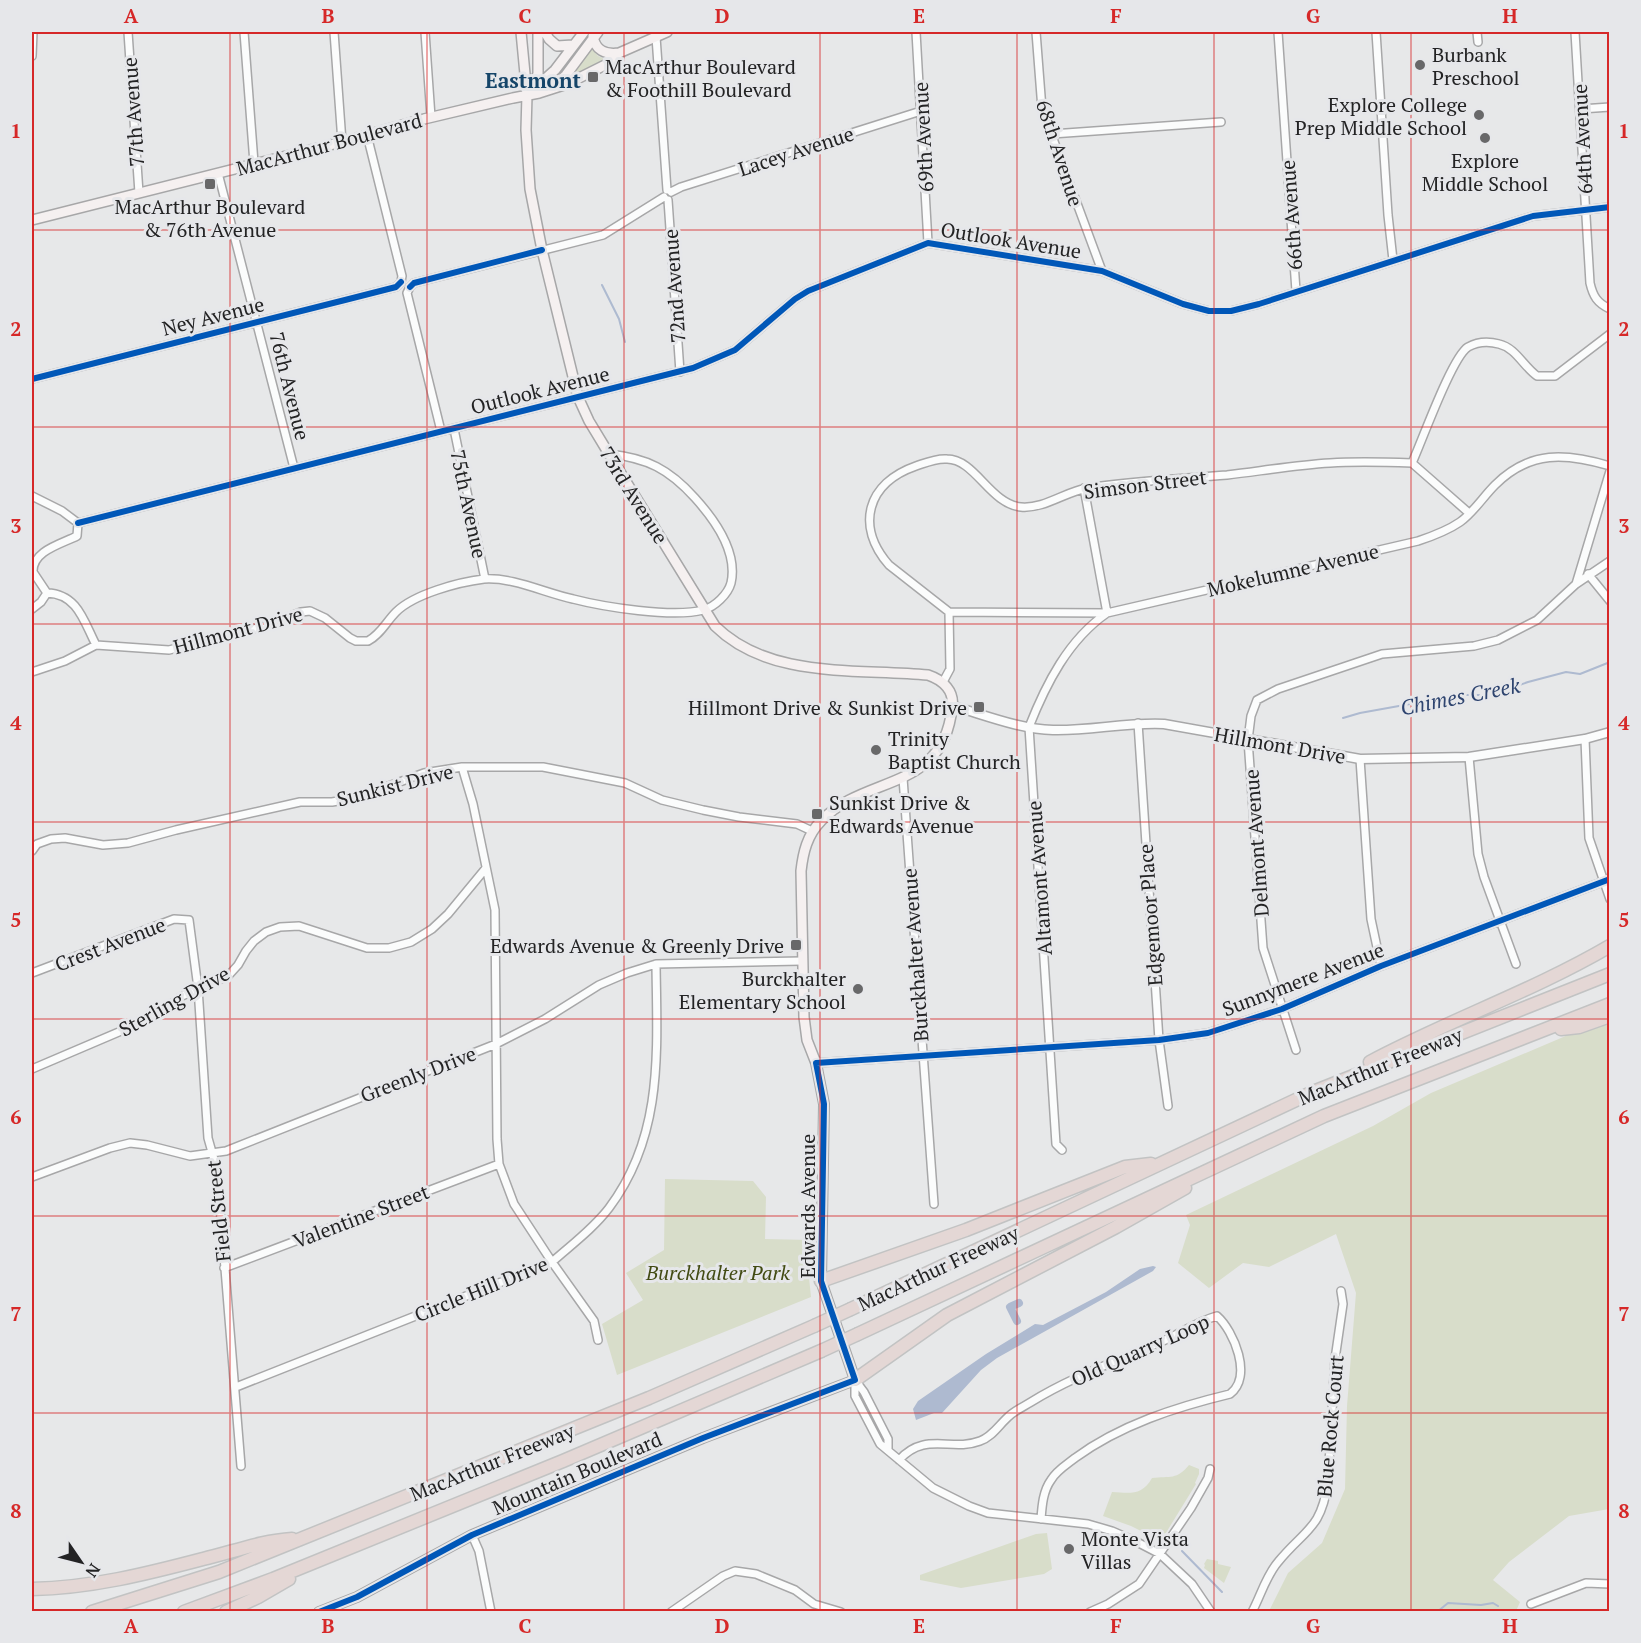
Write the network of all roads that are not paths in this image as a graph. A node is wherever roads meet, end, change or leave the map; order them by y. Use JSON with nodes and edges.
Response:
{"nodes":[{"id":1,"x":33,"y":32,"type":"edge"},
{"id":2,"x":128,"y":32,"type":"edge"},
{"id":3,"x":244,"y":32,"type":"edge"},
{"id":4,"x":334,"y":32,"type":"edge"},
{"id":5,"x":425,"y":32,"type":"edge"},
{"id":6,"x":521,"y":32,"type":"edge"},
{"id":7,"x":538,"y":32,"type":"edge"},
{"id":8,"x":545,"y":32,"type":"edge"},
{"id":9,"x":667,"y":32,"type":"edge"},
{"id":10,"x":916,"y":32,"type":"edge"},
{"id":11,"x":1036,"y":32,"type":"edge"},
{"id":12,"x":1278,"y":32,"type":"edge"},
{"id":13,"x":1376,"y":32,"type":"edge"},
{"id":14,"x":1477,"y":32,"type":"edge"},
{"id":15,"x":1575,"y":32,"type":"edge"},
{"id":16,"x":592,"y":33,"type":"edge"},
{"id":17,"x":656,"y":37,"type":"junction"},
{"id":18,"x":1478,"y":42,"type":"dead end"},
{"id":19,"x":573,"y":45,"type":"junction"},
{"id":20,"x":619,"y":53,"type":"junction"},
{"id":21,"x":32,"y":56,"type":"edge"},
{"id":22,"x":550,"y":90,"type":"junction"},
{"id":23,"x":527,"y":95,"type":"junction"},
{"id":24,"x":1610,"y":107,"type":"edge"},
{"id":25,"x":1581,"y":109,"type":"junction"},
{"id":26,"x":921,"y":111,"type":"junction"},
{"id":27,"x":431,"y":117,"type":"junction"},
{"id":28,"x":1221,"y":122,"type":"dead end"},
{"id":29,"x":1052,"y":134,"type":"junction"},
{"id":30,"x":367,"y":135,"type":"junction"},
{"id":31,"x":342,"y":142,"type":"junction"},
{"id":32,"x":254,"y":163,"type":"junction"},
{"id":33,"x":218,"y":173,"type":"junction"},
{"id":34,"x":139,"y":193,"type":"junction"},
{"id":35,"x":668,"y":195,"type":"junction"},
{"id":36,"x":1610,"y":207,"type":"edge"},
{"id":37,"x":1586,"y":210,"type":"junction"},
{"id":38,"x":32,"y":220,"type":"edge"},
{"id":39,"x":928,"y":243,"type":"junction"},
{"id":40,"x":542,"y":250,"type":"junction"},
{"id":41,"x":1393,"y":260,"type":"junction"},
{"id":42,"x":1102,"y":271,"type":"junction"},
{"id":43,"x":1296,"y":291,"type":"junction"},
{"id":44,"x":1610,"y":309,"type":"edge"},
{"id":45,"x":257,"y":322,"type":"junction"},
{"id":46,"x":1610,"y":334,"type":"edge"},
{"id":47,"x":680,"y":372,"type":"junction"},
{"id":48,"x":32,"y":379,"type":"edge"},
{"id":49,"x":578,"y":397,"type":"junction"},
{"id":50,"x":454,"y":429,"type":"junction"},
{"id":51,"x":441,"y":431,"type":"junction"},
{"id":52,"x":609,"y":454,"type":"junction"},
{"id":53,"x":1412,"y":463,"type":"junction"},
{"id":54,"x":1610,"y":465,"type":"edge"},
{"id":55,"x":294,"y":468,"type":"junction"},
{"id":56,"x":1610,"y":471,"type":"edge"},
{"id":57,"x":1084,"y":488,"type":"junction"},
{"id":58,"x":32,"y":496,"type":"edge"},
{"id":59,"x":1469,"y":513,"type":"junction"},
{"id":60,"x":78,"y":524,"type":"junction"},
{"id":61,"x":1610,"y":561,"type":"edge"},
{"id":62,"x":1588,"y":574,"type":"junction"},
{"id":63,"x":484,"y":579,"type":"junction"},
{"id":64,"x":1576,"y":584,"type":"junction"},
{"id":65,"x":47,"y":593,"type":"junction"},
{"id":66,"x":1610,"y":601,"type":"edge"},
{"id":67,"x":32,"y":609,"type":"edge"},
{"id":68,"x":706,"y":610,"type":"junction"},
{"id":69,"x":949,"y":612,"type":"junction"},
{"id":70,"x":1107,"y":613,"type":"junction"},
{"id":71,"x":96,"y":645,"type":"junction"},
{"id":72,"x":32,"y":672,"type":"edge"},
{"id":73,"x":943,"y":682,"type":"junction"},
{"id":74,"x":953,"y":706,"type":"junction"},
{"id":75,"x":1138,"y":723,"type":"junction"},
{"id":76,"x":1029,"y":727,"type":"junction"},
{"id":77,"x":1610,"y":732,"type":"edge"},
{"id":78,"x":1585,"y":739,"type":"junction"},
{"id":79,"x":1248,"y":740,"type":"junction"},
{"id":80,"x":1469,"y":757,"type":"junction"},
{"id":81,"x":1360,"y":759,"type":"junction"},
{"id":82,"x":462,"y":767,"type":"junction"},
{"id":83,"x":903,"y":778,"type":"junction"},
{"id":84,"x":812,"y":831,"type":"junction"},
{"id":85,"x":34,"y":844,"type":"edge"},
{"id":86,"x":32,"y":850,"type":"edge"},
{"id":87,"x":486,"y":868,"type":"junction"},
{"id":88,"x":1606,"y":880,"type":"edge"},
{"id":89,"x":1610,"y":899,"type":"edge"},
{"id":90,"x":189,"y":921,"type":"joint"},
{"id":91,"x":1501,"y":921,"type":"junction"},
{"id":92,"x":1610,"y":946,"type":"edge"},
{"id":93,"x":802,"y":961,"type":"junction"},
{"id":94,"x":656,"y":964,"type":"junction"},
{"id":95,"x":1516,"y":964,"type":"dead end"},
{"id":96,"x":1382,"y":966,"type":"junction"},
{"id":97,"x":32,"y":973,"type":"edge"},
{"id":98,"x":1610,"y":974,"type":"edge"},
{"id":99,"x":198,"y":988,"type":"junction"},
{"id":100,"x":1610,"y":1004,"type":"edge"},
{"id":101,"x":1282,"y":1009,"type":"junction"},
{"id":102,"x":1610,"y":1016,"type":"edge"},
{"id":103,"x":1542,"y":1032,"type":"junction"},
{"id":104,"x":1159,"y":1040,"type":"junction"},
{"id":105,"x":496,"y":1044,"type":"junction"},
{"id":106,"x":1050,"y":1047,"type":"junction"},
{"id":107,"x":1296,"y":1050,"type":"dead end"},
{"id":108,"x":922,"y":1056,"type":"junction"},
{"id":109,"x":816,"y":1063,"type":"junction"},
{"id":110,"x":32,"y":1069,"type":"edge"},
{"id":111,"x":1313,"y":1092,"type":"junction"},
{"id":112,"x":1168,"y":1106,"type":"dead end"},
{"id":113,"x":1270,"y":1140,"type":"junction"},
{"id":114,"x":1062,"y":1150,"type":"dead end"},
{"id":115,"x":213,"y":1154,"type":"junction"},
{"id":116,"x":1164,"y":1162,"type":"junction"},
{"id":117,"x":498,"y":1164,"type":"junction"},
{"id":118,"x":32,"y":1177,"type":"edge"},
{"id":119,"x":934,"y":1204,"type":"dead end"},
{"id":120,"x":552,"y":1262,"type":"junction"},
{"id":121,"x":224,"y":1268,"type":"junction"},
{"id":122,"x":821,"y":1281,"type":"junction"},
{"id":123,"x":1341,"y":1291,"type":"dead end"},
{"id":124,"x":598,"y":1340,"type":"dead end"},
{"id":125,"x":855,"y":1380,"type":"junction"},
{"id":126,"x":236,"y":1387,"type":"junction"},
{"id":127,"x":899,"y":1460,"type":"junction"},
{"id":128,"x":241,"y":1466,"type":"dead end"},
{"id":129,"x":1210,"y":1469,"type":"dead end"},
{"id":130,"x":1041,"y":1519,"type":"junction"},
{"id":131,"x":472,"y":1535,"type":"junction"},
{"id":132,"x":305,"y":1538,"type":"junction"},
{"id":133,"x":1160,"y":1554,"type":"junction"},
{"id":134,"x":315,"y":1562,"type":"junction"},
{"id":135,"x":1610,"y":1584,"type":"edge"},
{"id":136,"x":32,"y":1589,"type":"edge"},
{"id":137,"x":1531,"y":1604,"type":"dead end"},
{"id":138,"x":92,"y":1611,"type":"edge"},
{"id":139,"x":184,"y":1611,"type":"edge"},
{"id":140,"x":226,"y":1611,"type":"edge"},
{"id":141,"x":319,"y":1611,"type":"edge"},
{"id":142,"x":491,"y":1611,"type":"edge"},
{"id":143,"x":671,"y":1611,"type":"edge"},
{"id":144,"x":841,"y":1611,"type":"edge"},
{"id":145,"x":1090,"y":1611,"type":"edge"},
{"id":146,"x":1211,"y":1611,"type":"edge"},
{"id":147,"x":1252,"y":1611,"type":"edge"}],
"edges":[{"from":1,"to":21,"type":"street"},
{"from":2,"to":34,"type":"street","name":"77th Avenue"},
{"from":3,"to":32,"type":"street"},
{"from":4,"to":31,"type":"street"},
{"from":5,"to":27,"type":"street"},
{"from":6,"to":23,"type":"main road","name":"73rd Avenue"},
{"from":7,"to":23,"type":"main road","name":"73rd Avenue"},
{"from":8,"to":19,"type":"main road"},
{"from":9,"to":17,"type":"main road","name":"MacArthur Boulevard"},
{"from":10,"to":26,"type":"street","name":"69th Avenue"},
{"from":11,"to":29,"type":"street","name":"68th Avenue"},
{"from":12,"to":43,"type":"street","name":"66th Avenue"},
{"from":13,"to":41,"type":"street"},
{"from":14,"to":18,"type":"street"},
{"from":15,"to":25,"type":"street","name":"64th Avenue"},
{"from":16,"to":19,"type":"main road"},
{"from":16,"to":20,"type":"main road"},
{"from":16,"to":22,"type":"main road"},
{"from":17,"to":20,"type":"main road","name":"MacArthur Boulevard"},
{"from":17,"to":35,"type":"street","name":"72nd Avenue"},
{"from":19,"to":23,"type":"main road"},
{"from":20,"to":22,"type":"main road","name":"MacArthur Boulevard"},
{"from":22,"to":23,"type":"main road","name":"MacArthur Boulevard"},
{"from":23,"to":27,"type":"main road","name":"MacArthur Boulevard"},
{"from":23,"to":40,"type":"main road","name":"73rd Avenue"},
{"from":24,"to":25,"type":"street"},
{"from":25,"to":37,"type":"street","name":"64th Avenue"},
{"from":26,"to":35,"type":"street","name":"Lacey Avenue"},
{"from":26,"to":39,"type":"street","name":"69th Avenue"},
{"from":27,"to":30,"type":"main road","name":"MacArthur Boulevard"},
{"from":28,"to":29,"type":"street"},
{"from":29,"to":42,"type":"street","name":"68th Avenue"},
{"from":30,"to":31,"type":"main road","name":"MacArthur Boulevard"},
{"from":30,"to":45,"type":"street","name":"Ney Avenue"},
{"from":31,"to":32,"type":"main road","name":"MacArthur Boulevard"},
{"from":32,"to":33,"type":"main road","name":"MacArthur Boulevard"},
{"from":33,"to":34,"type":"main road","name":"MacArthur Boulevard"},
{"from":33,"to":45,"type":"street","name":"76th Avenue"},
{"from":34,"to":38,"type":"main road","name":"MacArthur Boulevard"},
{"from":35,"to":40,"type":"street"},
{"from":35,"to":47,"type":"street","name":"72nd Avenue"},
{"from":36,"to":37,"type":"street","name":"Outlook Avenue"},
{"from":37,"to":41,"type":"street","name":"Outlook Avenue"},
{"from":37,"to":44,"type":"street","name":"64th Avenue"},
{"from":39,"to":42,"type":"street","name":"Outlook Avenue"},
{"from":39,"to":47,"type":"street","name":"Outlook Avenue"},
{"from":40,"to":49,"type":"main road","name":"73rd Avenue"},
{"from":40,"to":51,"type":"street","name":"75th Avenue"},
{"from":41,"to":43,"type":"street","name":"Outlook Avenue"},
{"from":42,"to":43,"type":"street","name":"Outlook Avenue"},
{"from":45,"to":48,"type":"street","name":"Ney Avenue"},
{"from":45,"to":55,"type":"street","name":"76th Avenue"},
{"from":46,"to":53,"type":"street"},
{"from":47,"to":49,"type":"street","name":"Outlook Avenue"},
{"from":49,"to":50,"type":"street","name":"Outlook Avenue"},
{"from":49,"to":52,"type":"main road","name":"73rd Avenue"},
{"from":50,"to":51,"type":"street","name":"Outlook Avenue"},
{"from":50,"to":63,"type":"street","name":"75th Avenue"},
{"from":51,"to":55,"type":"street","name":"Outlook Avenue"},
{"from":52,"to":68,"type":"main road","name":"73rd Avenue"},
{"from":52,"to":68,"type":"street"},
{"from":53,"to":57,"type":"street","name":"Simson Street"},
{"from":53,"to":59,"type":"street"},
{"from":54,"to":59,"type":"street","name":"Mokelumne Avenue"},
{"from":55,"to":60,"type":"street","name":"Outlook Avenue"},
{"from":56,"to":64,"type":"street"},
{"from":57,"to":69,"type":"street","name":"Simson Street"},
{"from":57,"to":70,"type":"street"},
{"from":58,"to":60,"type":"street"},
{"from":59,"to":70,"type":"street","name":"Mokelumne Avenue"},
{"from":60,"to":65,"type":"street"},
{"from":61,"to":62,"type":"street","name":"Delmont Avenue"},
{"from":62,"to":64,"type":"street","name":"Delmont Avenue"},
{"from":62,"to":66,"type":"street"},
{"from":63,"to":68,"type":"street","name":"Hillmont Drive"},
{"from":63,"to":71,"type":"street","name":"Hillmont Drive"},
{"from":64,"to":79,"type":"street","name":"Delmont Avenue"},
{"from":65,"to":67,"type":"street"},
{"from":65,"to":71,"type":"street"},
{"from":68,"to":73,"type":"main road","name":"73rd Avenue"},
{"from":69,"to":70,"type":"street","name":"Mokelumne Avenue"},
{"from":69,"to":73,"type":"street"},
{"from":70,"to":76,"type":"street","name":"Altamont Avenue"},
{"from":71,"to":72,"type":"street"},
{"from":73,"to":74,"type":"main road"},
{"from":74,"to":76,"type":"street","name":"Hillmont Drive"},
{"from":74,"to":83,"type":"main road"},
{"from":75,"to":76,"type":"street","name":"Hillmont Drive"},
{"from":75,"to":79,"type":"street","name":"Hillmont Drive"},
{"from":75,"to":104,"type":"street","name":"Edgemoor Place"},
{"from":76,"to":106,"type":"street","name":"Altamont Avenue"},
{"from":77,"to":78,"type":"street","name":"Hillmont Drive"},
{"from":78,"to":80,"type":"street","name":"Hillmont Drive"},
{"from":78,"to":88,"type":"street"},
{"from":79,"to":81,"type":"street","name":"Hillmont Drive"},
{"from":79,"to":101,"type":"street","name":"Delmont Avenue"},
{"from":80,"to":81,"type":"street","name":"Hillmont Drive"},
{"from":80,"to":91,"type":"street"},
{"from":81,"to":96,"type":"street"},
{"from":82,"to":84,"type":"street","name":"Sunkist Drive"},
{"from":82,"to":85,"type":"street","name":"Sunkist Drive"},
{"from":82,"to":87,"type":"street"},
{"from":83,"to":84,"type":"main road"},
{"from":83,"to":108,"type":"street","name":"Burckhalter Avenue"},
{"from":84,"to":93,"type":"main road","name":"Edwards Avenue"},
{"from":85,"to":86,"type":"street","name":"Sunkist Drive"},
{"from":87,"to":99,"type":"street","name":"Sterling Drive"},
{"from":87,"to":105,"type":"street"},
{"from":88,"to":89,"type":"street"},
{"from":88,"to":91,"type":"street","name":"Sunnymere Avenue"},
{"from":90,"to":97,"type":"street","name":"Crest Avenue"},
{"from":90,"to":99,"type":"street","name":"Field Street"},
{"from":91,"to":95,"type":"street"},
{"from":91,"to":96,"type":"street","name":"Sunnymere Avenue"},
{"from":92,"to":111,"type":"highway"},
{"from":93,"to":94,"type":"street","name":"Greenly Drive"},
{"from":93,"to":109,"type":"main road","name":"Edwards Avenue"},
{"from":94,"to":105,"type":"street","name":"Greenly Drive"},
{"from":94,"to":120,"type":"street","name":"Circle Hill Drive"},
{"from":96,"to":101,"type":"street","name":"Sunnymere Avenue"},
{"from":98,"to":111,"type":"highway","name":"MacArthur Freeway"},
{"from":99,"to":110,"type":"street","name":"Sterling Drive"},
{"from":99,"to":115,"type":"street","name":"Field Street"},
{"from":100,"to":103,"type":"highway","name":"MacArthur Freeway"},
{"from":101,"to":104,"type":"street","name":"Sunnymere Avenue"},
{"from":101,"to":107,"type":"street","name":"Delmont Avenue"},
{"from":102,"to":103,"type":"highway"},
{"from":103,"to":113,"type":"highway","name":"MacArthur Freeway"},
{"from":104,"to":106,"type":"street","name":"Sunnymere Avenue"},
{"from":104,"to":112,"type":"street","name":"Edgemoor Place"},
{"from":105,"to":115,"type":"street","name":"Greenly Drive"},
{"from":105,"to":117,"type":"street"},
{"from":106,"to":108,"type":"street","name":"Sunnymere Avenue"},
{"from":106,"to":114,"type":"street","name":"Altamont Avenue"},
{"from":108,"to":109,"type":"street","name":"Sunnymere Avenue"},
{"from":108,"to":119,"type":"street","name":"Burckhalter Avenue"},
{"from":109,"to":122,"type":"main road","name":"Edwards Avenue"},
{"from":111,"to":116,"type":"highway","name":"MacArthur Freeway"},
{"from":113,"to":125,"type":"highway"},
{"from":113,"to":134,"type":"highway","name":"MacArthur Freeway","bridge":true},
{"from":115,"to":118,"type":"street","name":"Greenly Drive"},
{"from":115,"to":121,"type":"street","name":"Field Street"},
{"from":116,"to":122,"type":"highway"},
{"from":116,"to":132,"type":"highway","name":"MacArthur Freeway","bridge":true},
{"from":117,"to":120,"type":"street"},
{"from":117,"to":121,"type":"street","name":"Valentine Street"},
{"from":120,"to":124,"type":"street"},
{"from":120,"to":126,"type":"street","name":"Circle Hill Drive"},
{"from":121,"to":126,"type":"street","name":"Field Street"},
{"from":122,"to":125,"type":"main road","name":"Edwards Avenue"},
{"from":123,"to":147,"type":"street","name":"Blue Rock Court"},
{"from":125,"to":127,"type":"street"},
{"from":125,"to":131,"type":"main road","name":"Mountain Boulevard"},
{"from":126,"to":128,"type":"street","name":"Field Street"},
{"from":127,"to":130,"type":"street"},
{"from":127,"to":130,"type":"street","name":"Old Quarry Loop"},
{"from":129,"to":133,"type":"street"},
{"from":130,"to":133,"type":"street"},
{"from":131,"to":141,"type":"main road","name":"Mountain Boulevard"},
{"from":131,"to":142,"type":"street"},
{"from":132,"to":136,"type":"highway"},
{"from":132,"to":138,"type":"highway","name":"MacArthur Freeway"},
{"from":133,"to":145,"type":"street"},
{"from":133,"to":146,"type":"street"},
{"from":134,"to":139,"type":"highway","name":"MacArthur Freeway"},
{"from":134,"to":140,"type":"highway"},
{"from":135,"to":137,"type":"street"},
{"from":143,"to":144,"type":"street"}]}
